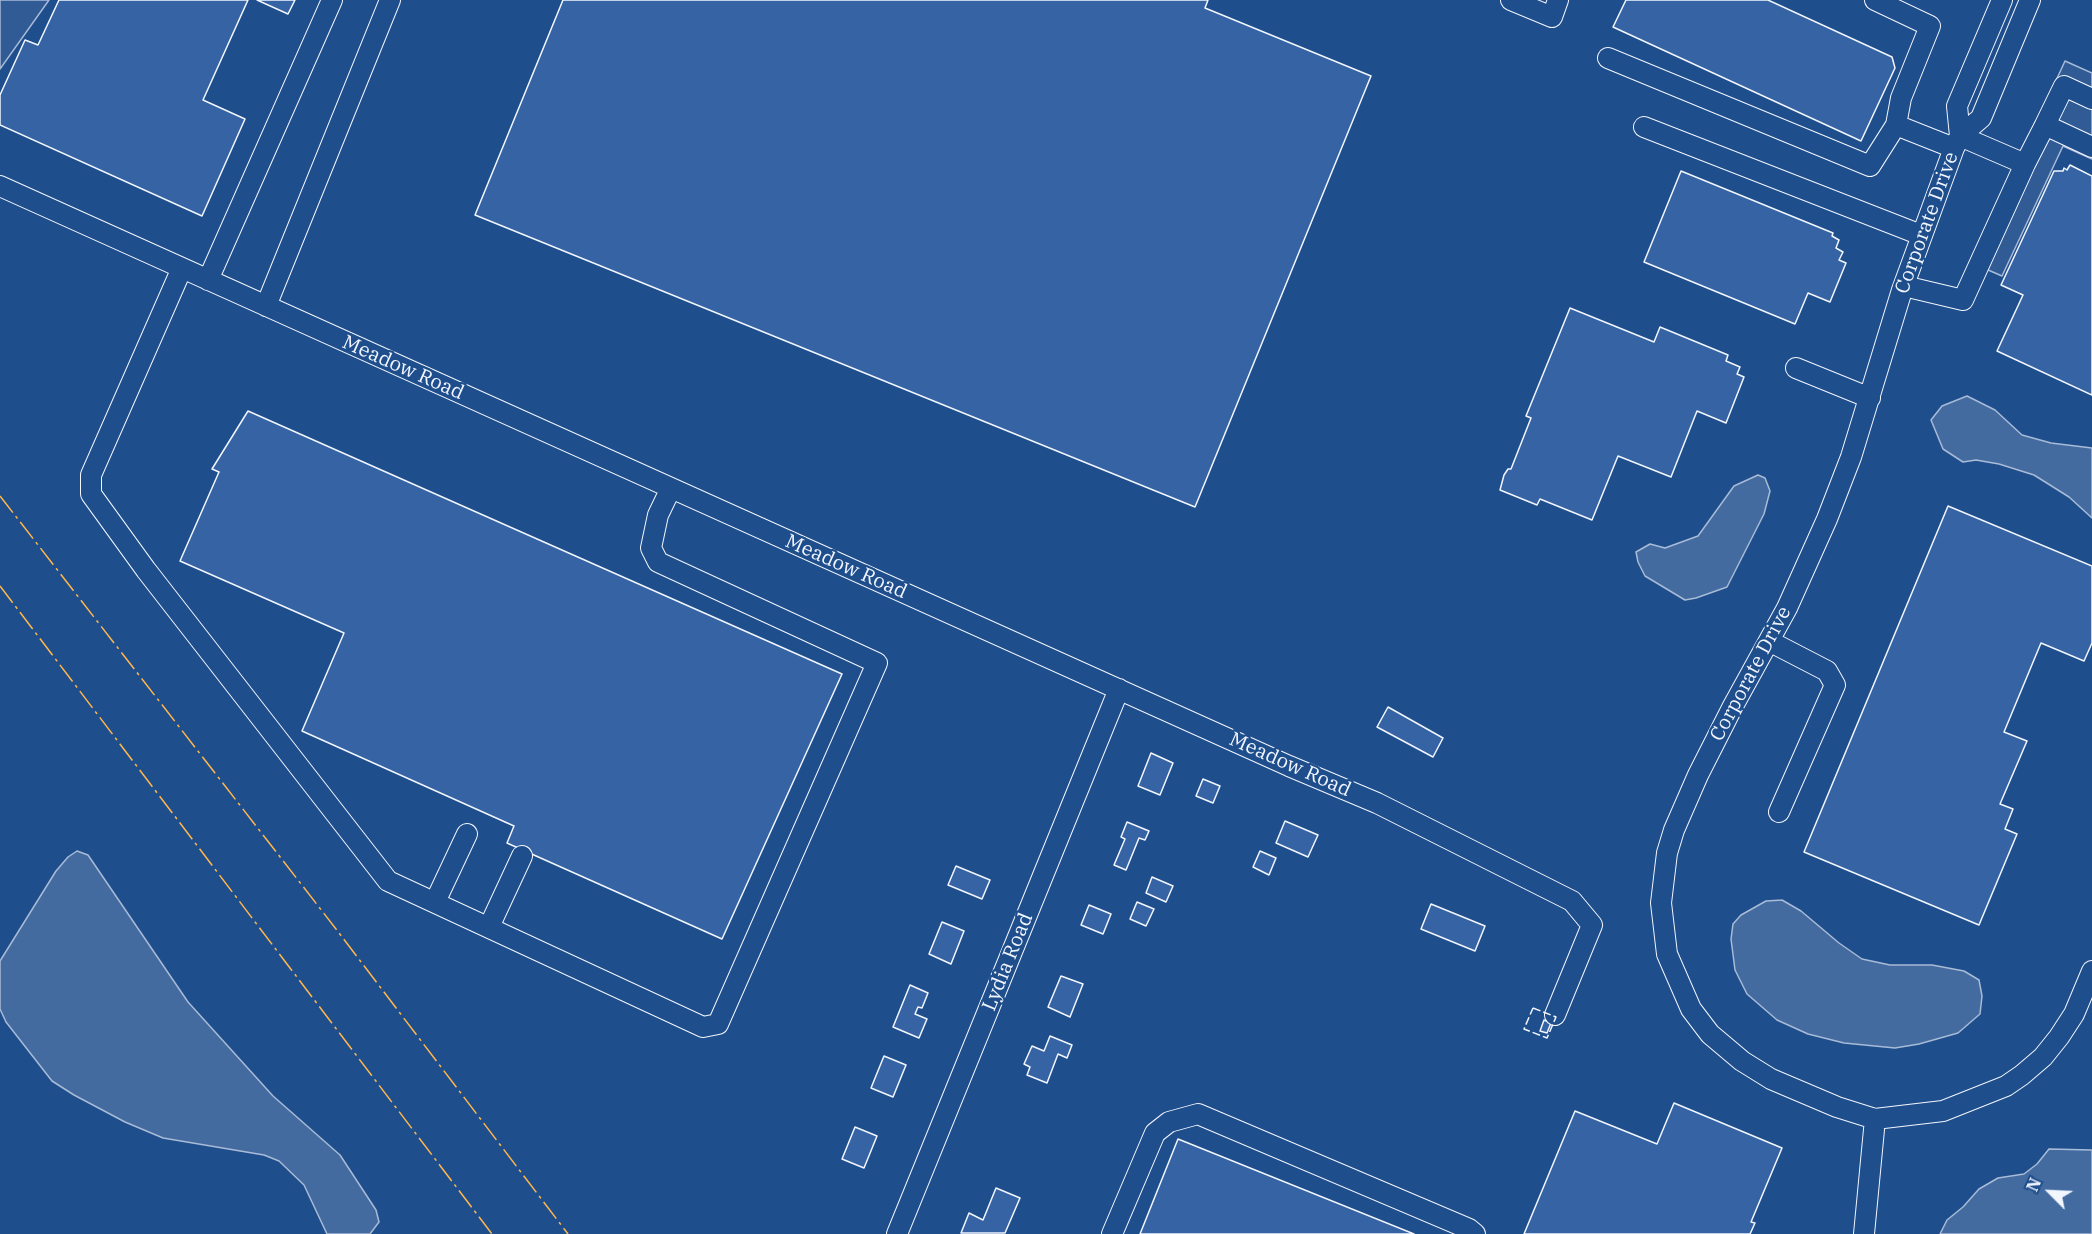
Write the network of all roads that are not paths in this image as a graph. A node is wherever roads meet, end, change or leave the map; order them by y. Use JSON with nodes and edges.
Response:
{"nodes":[{"id":1,"x":332,"y":0,"type":"edge"},
{"id":2,"x":390,"y":0,"type":"edge"},
{"id":3,"x":1511,"y":0,"type":"edge"},
{"id":4,"x":1558,"y":0,"type":"edge"},
{"id":5,"x":1875,"y":0,"type":"edge"},
{"id":6,"x":2001,"y":0,"type":"edge"},
{"id":7,"x":2030,"y":0,"type":"edge"},
{"id":8,"x":1608,"y":58,"type":"dead end"},
{"id":9,"x":2092,"y":99,"type":"edge"},
{"id":10,"x":1896,"y":125,"type":"junction"},
{"id":11,"x":2045,"y":125,"type":"junction"},
{"id":12,"x":1644,"y":127,"type":"dead end"},
{"id":13,"x":1957,"y":142,"type":"junction"},
{"id":14,"x":2092,"y":147,"type":"edge"},
{"id":15,"x":2025,"y":164,"type":"junction"},
{"id":16,"x":0,"y":186,"type":"edge"},
{"id":17,"x":1921,"y":235,"type":"junction"},
{"id":18,"x":182,"y":268,"type":"junction"},
{"id":19,"x":208,"y":280,"type":"junction"},
{"id":20,"x":1904,"y":286,"type":"junction"},
{"id":21,"x":266,"y":306,"type":"junction"},
{"id":22,"x":1796,"y":368,"type":"dead end"},
{"id":23,"x":1870,"y":398,"type":"junction"},
{"id":24,"x":670,"y":488,"type":"junction"},
{"id":25,"x":1770,"y":641,"type":"junction"},
{"id":26,"x":1119,"y":689,"type":"junction"},
{"id":27,"x":1779,"y":812,"type":"dead end"},
{"id":28,"x":467,"y":834,"type":"dead end"},
{"id":29,"x":522,"y":856,"type":"dead end"},
{"id":30,"x":435,"y":902,"type":"junction"},
{"id":31,"x":489,"y":927,"type":"junction"},
{"id":32,"x":2092,"y":971,"type":"edge"},
{"id":33,"x":1555,"y":1015,"type":"dead end"},
{"id":34,"x":1875,"y":1119,"type":"junction"},
{"id":35,"x":897,"y":1234,"type":"edge"},
{"id":36,"x":1112,"y":1234,"type":"edge"},
{"id":37,"x":1475,"y":1234,"type":"edge"},
{"id":38,"x":1864,"y":1234,"type":"edge"}],
"edges":[{"from":1,"to":19,"type":"street"},
{"from":2,"to":21,"type":"street"},
{"from":3,"to":4,"type":"street"},
{"from":5,"to":10,"type":"street"},
{"from":6,"to":13,"type":"street","name":"Corporate Drive"},
{"from":7,"to":13,"type":"street","name":"Corporate Drive"},
{"from":8,"to":10,"type":"street"},
{"from":9,"to":11,"type":"street"},
{"from":10,"to":13,"type":"street"},
{"from":11,"to":14,"type":"street"},
{"from":11,"to":15,"type":"street"},
{"from":12,"to":17,"type":"street"},
{"from":13,"to":15,"type":"street"},
{"from":13,"to":17,"type":"street","name":"Corporate Drive"},
{"from":15,"to":20,"type":"street"},
{"from":16,"to":18,"type":"street","name":"Meadow Road"},
{"from":17,"to":20,"type":"street","name":"Corporate Drive"},
{"from":18,"to":19,"type":"street","name":"Meadow Road"},
{"from":18,"to":30,"type":"street"},
{"from":19,"to":21,"type":"street","name":"Meadow Road"},
{"from":20,"to":23,"type":"street","name":"Corporate Drive"},
{"from":21,"to":24,"type":"street","name":"Meadow Road"},
{"from":22,"to":23,"type":"street"},
{"from":23,"to":25,"type":"street","name":"Corporate Drive"},
{"from":24,"to":26,"type":"street","name":"Meadow Road"},
{"from":24,"to":31,"type":"street"},
{"from":25,"to":27,"type":"street"},
{"from":25,"to":34,"type":"street","name":"Corporate Drive"},
{"from":26,"to":33,"type":"street","name":"Meadow Road"},
{"from":26,"to":35,"type":"street","name":"Lydia Road"},
{"from":28,"to":30,"type":"street"},
{"from":29,"to":31,"type":"street"},
{"from":30,"to":31,"type":"street"},
{"from":32,"to":34,"type":"street"},
{"from":34,"to":38,"type":"street"},
{"from":36,"to":37,"type":"street"}]}
